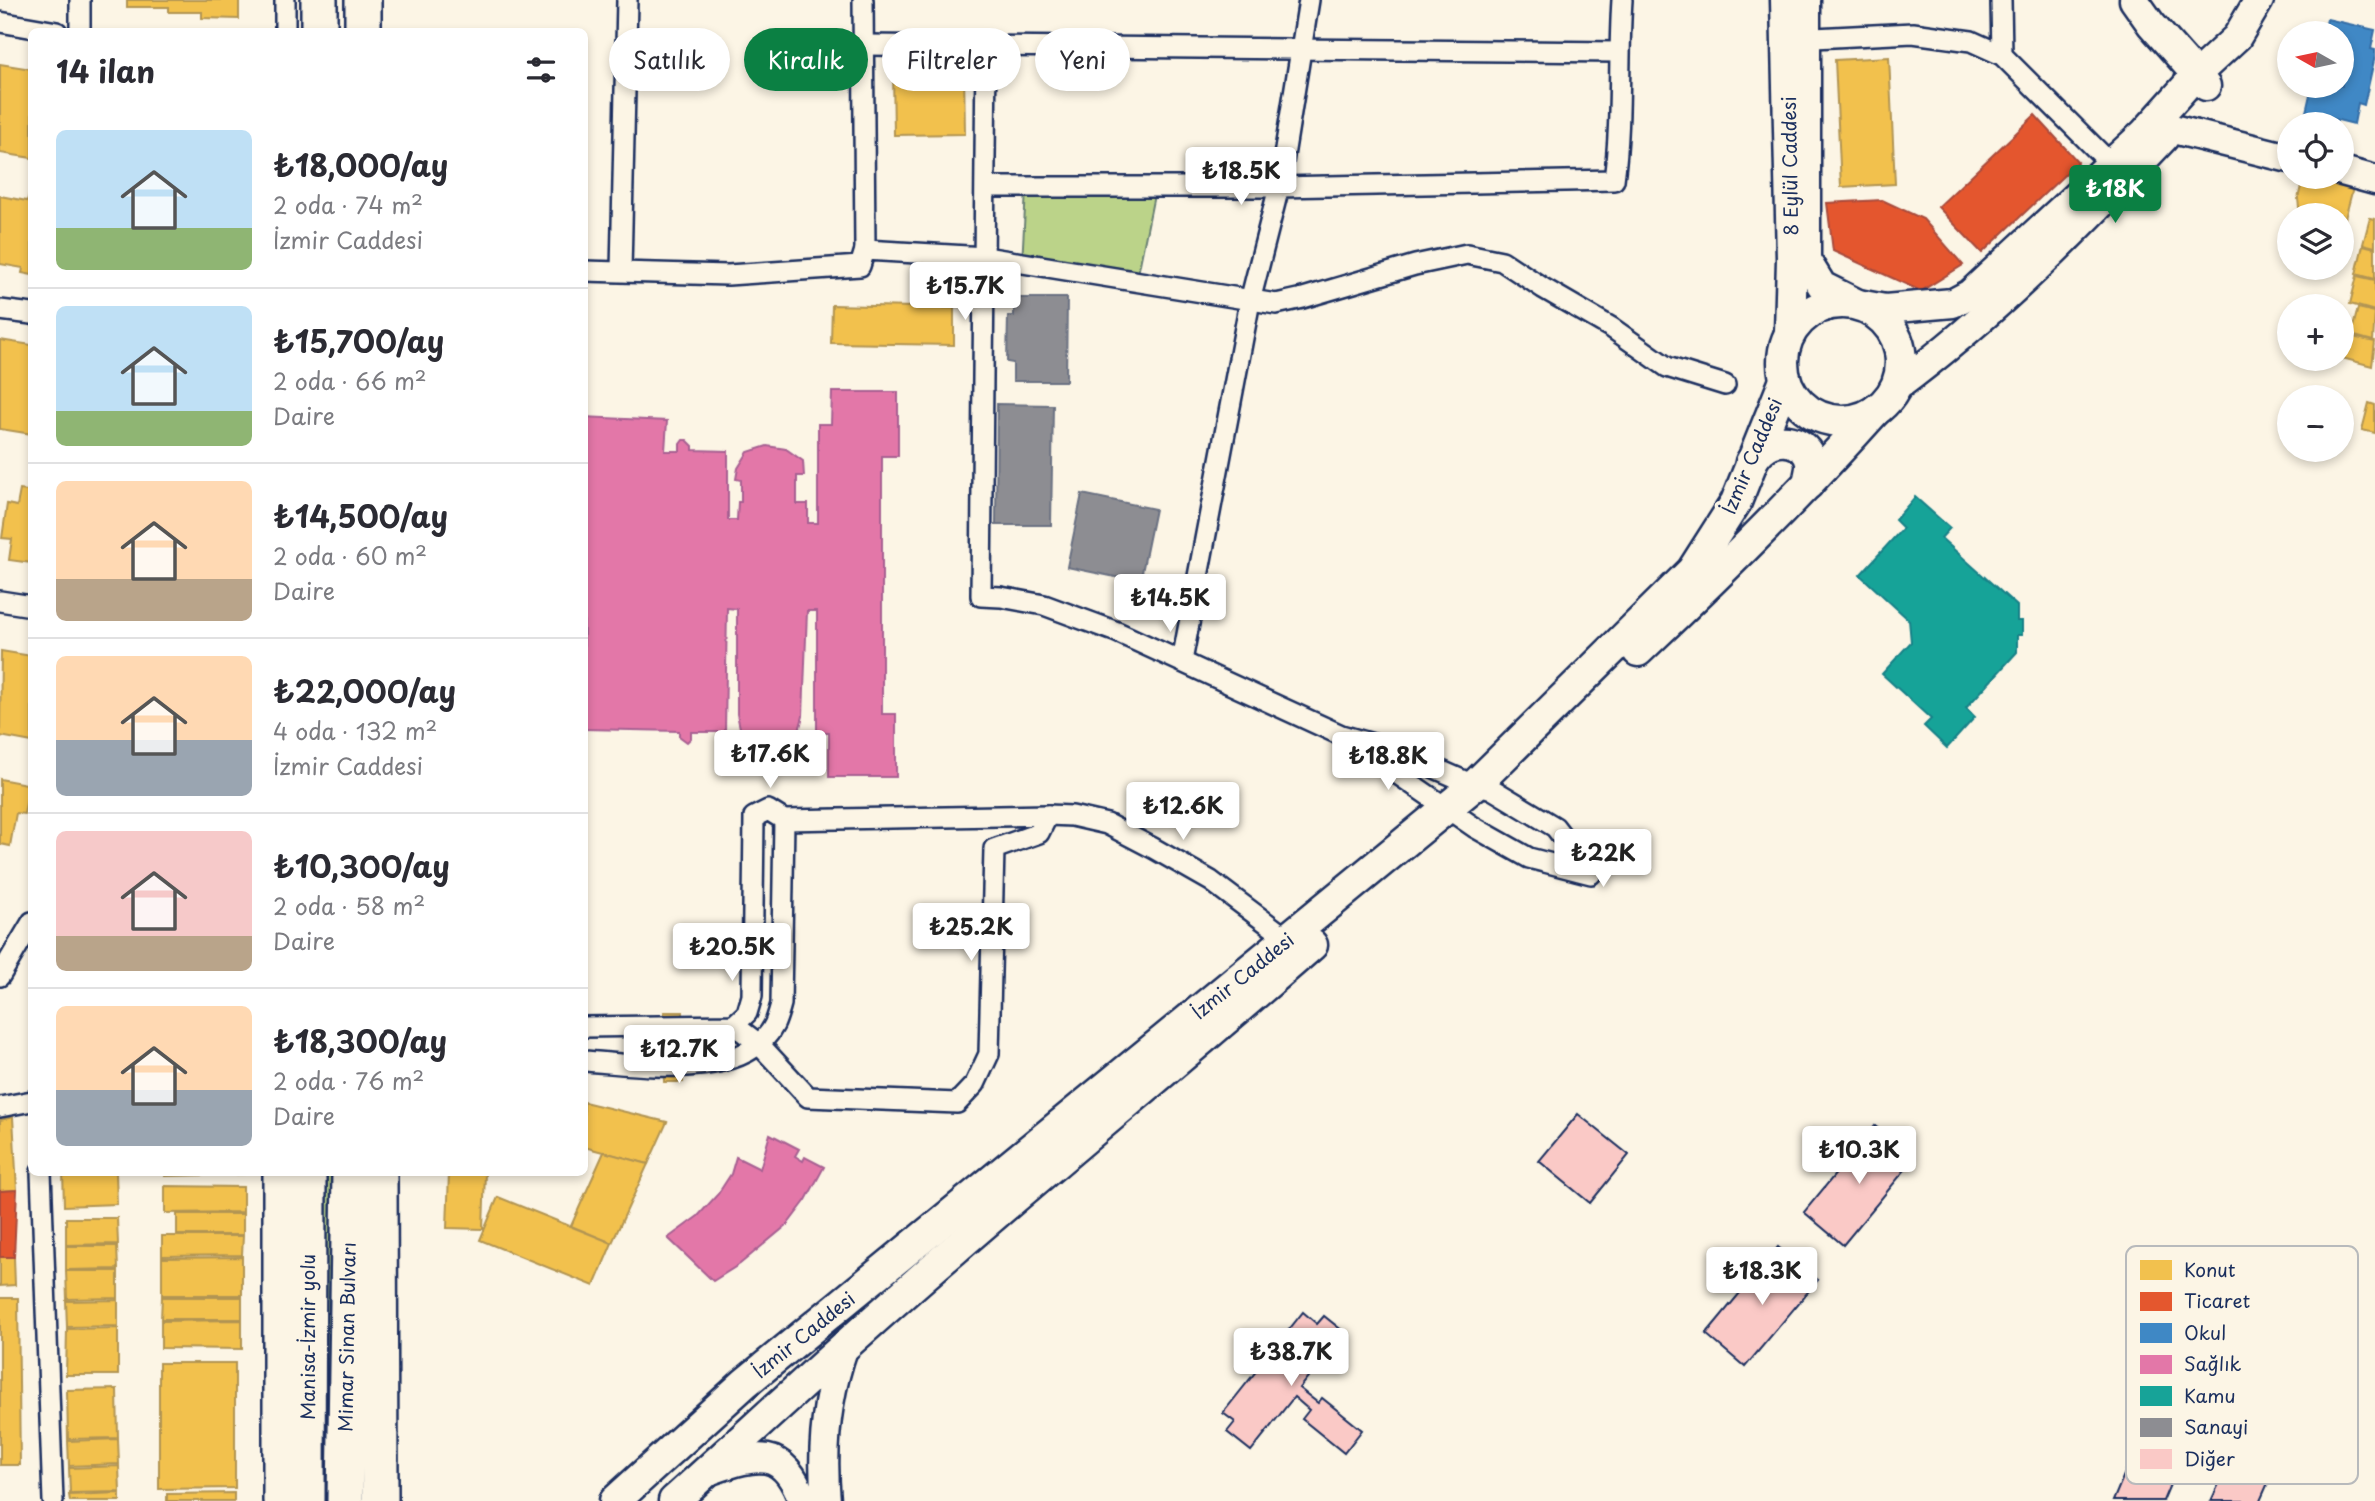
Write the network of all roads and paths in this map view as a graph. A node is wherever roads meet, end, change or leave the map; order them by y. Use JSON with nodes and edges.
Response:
{"nodes":[{"id":1,"x":80,"y":0,"type":"edge"},
{"id":2,"x":285,"y":0,"type":"edge"},
{"id":3,"x":319,"y":0,"type":"edge"},
{"id":4,"x":363,"y":0,"type":"edge"},
{"id":5,"x":627,"y":0,"type":"edge"},
{"id":6,"x":863,"y":0,"type":"edge"},
{"id":7,"x":1308,"y":0,"type":"edge"},
{"id":8,"x":1622,"y":0,"type":"edge"},
{"id":9,"x":1786,"y":0,"type":"edge"},
{"id":10,"x":1806,"y":0,"type":"edge"},
{"id":11,"x":2001,"y":0,"type":"edge"},
{"id":12,"x":2134,"y":0,"type":"edge"},
{"id":13,"x":2259,"y":0,"type":"edge"},
{"id":14,"x":2269,"y":0,"type":"edge"},
{"id":15,"x":0,"y":22,"type":"edge"},
{"id":16,"x":34,"y":28,"type":"edge"},
{"id":17,"x":80,"y":28,"type":"edge"},
{"id":18,"x":285,"y":28,"type":"edge"},
{"id":19,"x":318,"y":28,"type":"edge"},
{"id":20,"x":363,"y":28,"type":"edge"},
{"id":21,"x":863,"y":28,"type":"edge"},
{"id":22,"x":1797,"y":39,"type":"junction"},
{"id":23,"x":1021,"y":48,"type":"edge"},
{"id":24,"x":1299,"y":51,"type":"junction"},
{"id":25,"x":1618,"y":52,"type":"junction"},
{"id":26,"x":2001,"y":55,"type":"junction"},
{"id":27,"x":2201,"y":81,"type":"junction"},
{"id":28,"x":863,"y":91,"type":"edge"},
{"id":29,"x":986,"y":91,"type":"edge"},
{"id":30,"x":2173,"y":129,"type":"junction"},
{"id":31,"x":2144,"y":133,"type":"junction"},
{"id":32,"x":2277,"y":155,"type":"edge"},
{"id":33,"x":2111,"y":164,"type":"junction"},
{"id":34,"x":2354,"y":174,"type":"edge"},
{"id":35,"x":2375,"y":180,"type":"edge"},
{"id":36,"x":986,"y":187,"type":"junction"},
{"id":37,"x":1279,"y":187,"type":"junction"},
{"id":38,"x":865,"y":250,"type":"junction"},
{"id":39,"x":985,"y":257,"type":"junction"},
{"id":40,"x":588,"y":271,"type":"edge"},
{"id":41,"x":621,"y":271,"type":"junction"},
{"id":42,"x":1250,"y":301,"type":"junction"},
{"id":43,"x":1858,"y":304,"type":"junction"},
{"id":44,"x":0,"y":310,"type":"edge"},
{"id":45,"x":28,"y":314,"type":"edge"},
{"id":46,"x":1790,"y":332,"type":"junction"},
{"id":47,"x":1785,"y":380,"type":"junction"},
{"id":48,"x":1725,"y":385,"type":"dead end"},
{"id":49,"x":1895,"y":388,"type":"junction"},
{"id":50,"x":1876,"y":410,"type":"junction"},
{"id":51,"x":1751,"y":462,"type":"junction"},
{"id":52,"x":1808,"y":484,"type":"junction"},
{"id":53,"x":0,"y":601,"type":"edge"},
{"id":54,"x":28,"y":605,"type":"edge"},
{"id":55,"x":1182,"y":662,"type":"junction"},
{"id":56,"x":1341,"y":735,"type":"junction"},
{"id":57,"x":1484,"y":786,"type":"junction"},
{"id":58,"x":1453,"y":813,"type":"junction"},
{"id":59,"x":1048,"y":816,"type":"junction"},
{"id":60,"x":784,"y":820,"type":"junction"},
{"id":61,"x":28,"y":929,"type":"edge"},
{"id":62,"x":1295,"y":947,"type":"junction"},
{"id":63,"x":0,"y":976,"type":"edge"},
{"id":64,"x":734,"y":1025,"type":"junction"},
{"id":65,"x":588,"y":1027,"type":"edge"},
{"id":66,"x":759,"y":1044,"type":"junction"},
{"id":67,"x":588,"y":1061,"type":"edge"},
{"id":68,"x":28,"y":1102,"type":"edge"},
{"id":69,"x":0,"y":1107,"type":"edge"},
{"id":70,"x":41,"y":1176,"type":"edge"},
{"id":71,"x":281,"y":1176,"type":"edge"},
{"id":72,"x":308,"y":1176,"type":"edge"},
{"id":73,"x":350,"y":1176,"type":"edge"},
{"id":74,"x":379,"y":1176,"type":"edge"},
{"id":75,"x":844,"y":1346,"type":"junction"},
{"id":76,"x":708,"y":1471,"type":"junction"},
{"id":77,"x":53,"y":1501,"type":"edge"},
{"id":78,"x":281,"y":1501,"type":"edge"},
{"id":79,"x":307,"y":1501,"type":"edge"},
{"id":80,"x":345,"y":1501,"type":"edge"},
{"id":81,"x":380,"y":1501,"type":"edge"},
{"id":82,"x":615,"y":1501,"type":"edge"},
{"id":83,"x":674,"y":1501,"type":"edge"},
{"id":84,"x":803,"y":1501,"type":"edge"},
{"id":85,"x":826,"y":1501,"type":"edge"}],
"edges":[{"from":1,"to":17,"type":"street"},
{"from":2,"to":18,"type":"street"},
{"from":3,"to":19,"type":"highway"},
{"from":4,"to":20,"type":"highway"},
{"from":5,"to":41,"type":"street"},
{"from":6,"to":21,"type":"street"},
{"from":7,"to":24,"type":"street"},
{"from":8,"to":25,"type":"street"},
{"from":9,"to":22,"type":"main road","name":"8 Eylül Caddesi"},
{"from":10,"to":22,"type":"main road"},
{"from":11,"to":26,"type":"street"},
{"from":12,"to":27,"type":"main road"},
{"from":13,"to":27,"type":"main road"},
{"from":14,"to":27,"type":"main road"},
{"from":15,"to":16,"type":"street"},
{"from":22,"to":26,"type":"street"},
{"from":22,"to":43,"type":"main road"},
{"from":22,"to":46,"type":"main road","name":"8 Eylül Caddesi"},
{"from":23,"to":24,"type":"street"},
{"from":24,"to":25,"type":"street"},
{"from":24,"to":37,"type":"street"},
{"from":25,"to":37,"type":"street"},
{"from":26,"to":33,"type":"street"},
{"from":27,"to":30,"type":"main road"},
{"from":27,"to":31,"type":"main road"},
{"from":28,"to":38,"type":"street"},
{"from":29,"to":36,"type":"street"},
{"from":30,"to":31,"type":"main road"},
{"from":30,"to":32,"type":"main road"},
{"from":30,"to":49,"type":"main road"},
{"from":31,"to":33,"type":"main road"},
{"from":33,"to":43,"type":"main road"},
{"from":34,"to":35,"type":"main road"},
{"from":36,"to":37,"type":"street"},
{"from":36,"to":39,"type":"street"},
{"from":37,"to":42,"type":"street"},
{"from":38,"to":39,"type":"street"},
{"from":38,"to":41,"type":"street"},
{"from":39,"to":42,"type":"street"},
{"from":39,"to":55,"type":"street"},
{"from":40,"to":41,"type":"street"},
{"from":42,"to":48,"type":"street"},
{"from":42,"to":55,"type":"street"},
{"from":43,"to":46,"type":"main road"},
{"from":43,"to":49,"type":"main road"},
{"from":44,"to":45,"type":"street"},
{"from":46,"to":47,"type":"main road"},
{"from":47,"to":50,"type":"main road"},
{"from":47,"to":51,"type":"main road","name":"İzmir Caddesi"},
{"from":49,"to":50,"type":"main road"},
{"from":50,"to":52,"type":"main road","name":"İzmir Caddesi"},
{"from":51,"to":52,"type":"main road"},
{"from":51,"to":57,"type":"main road","name":"İzmir Caddesi"},
{"from":52,"to":57,"type":"main road","name":"İzmir Caddesi"},
{"from":53,"to":54,"type":"street"},
{"from":55,"to":56,"type":"street"},
{"from":56,"to":57,"type":"street"},
{"from":56,"to":58,"type":"street"},
{"from":57,"to":58,"type":"main road","name":"İzmir Caddesi"},
{"from":57,"to":58,"type":"street"},
{"from":58,"to":62,"type":"main road","name":"İzmir Caddesi"},
{"from":59,"to":60,"type":"street"},
{"from":59,"to":62,"type":"street"},
{"from":59,"to":66,"type":"street"},
{"from":60,"to":64,"type":"street"},
{"from":60,"to":66,"type":"street"},
{"from":61,"to":63,"type":"street"},
{"from":62,"to":75,"type":"main road","name":"İzmir Caddesi"},
{"from":62,"to":82,"type":"main road","name":"İzmir Caddesi"},
{"from":64,"to":65,"type":"street"},
{"from":64,"to":66,"type":"street"},
{"from":66,"to":67,"type":"street"},
{"from":68,"to":69,"type":"street"},
{"from":70,"to":77,"type":"street"},
{"from":71,"to":78,"type":"highway"},
{"from":72,"to":79,"type":"highway","name":"Manisa-İzmir yolu"},
{"from":73,"to":80,"type":"highway","name":"Mimar Sinan Bulvarı"},
{"from":74,"to":81,"type":"highway"},
{"from":75,"to":76,"type":"main road","name":"İzmir Caddesi"},
{"from":75,"to":85,"type":"main road"},
{"from":76,"to":83,"type":"main road","name":"İzmir Caddesi"},
{"from":76,"to":84,"type":"main road"}]}
